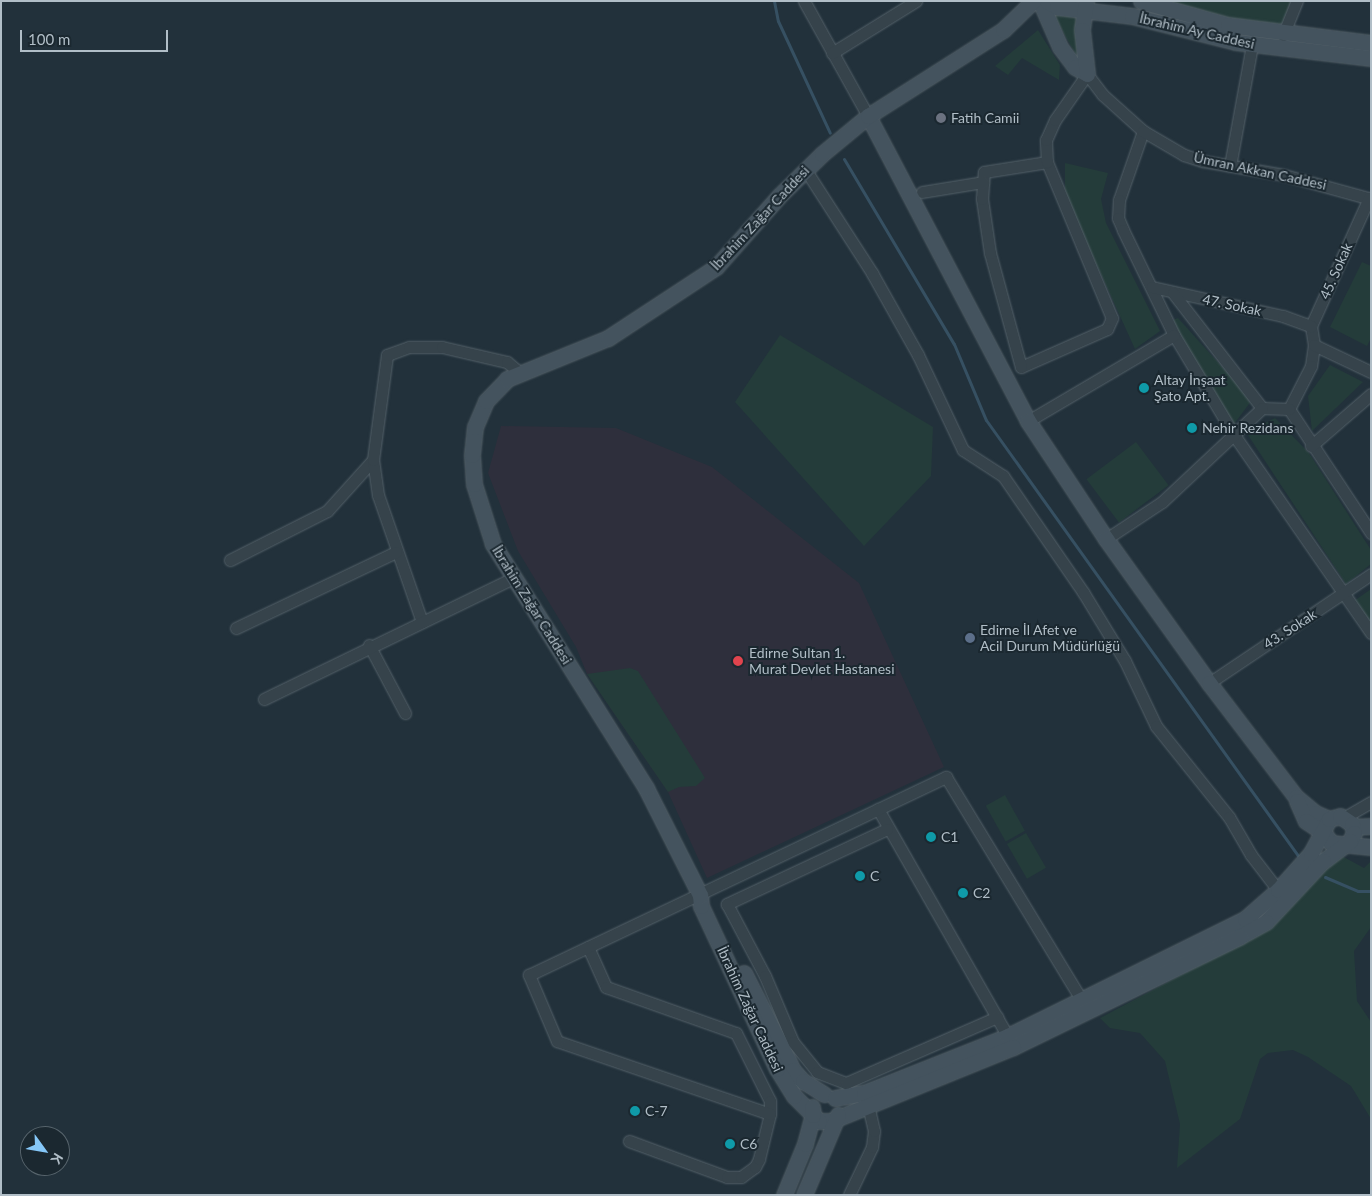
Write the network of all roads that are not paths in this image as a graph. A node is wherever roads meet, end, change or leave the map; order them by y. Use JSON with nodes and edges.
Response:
{"nodes":[{"id":1,"x":804,"y":1,"type":"edge"},
{"id":2,"x":916,"y":1,"type":"edge"},
{"id":3,"x":1033,"y":1,"type":"edge"},
{"id":4,"x":1040,"y":1,"type":"edge"},
{"id":5,"x":1047,"y":1,"type":"edge"},
{"id":6,"x":1140,"y":1,"type":"edge"},
{"id":7,"x":1297,"y":1,"type":"edge"},
{"id":8,"x":1085,"y":5,"type":"edge"},
{"id":9,"x":1283,"y":35,"type":"junction"},
{"id":10,"x":1371,"y":43,"type":"edge"},
{"id":11,"x":1252,"y":44,"type":"junction"},
{"id":12,"x":832,"y":53,"type":"junction"},
{"id":13,"x":1371,"y":58,"type":"edge"},
{"id":14,"x":1087,"y":74,"type":"junction"},
{"id":15,"x":868,"y":116,"type":"junction"},
{"id":16,"x":1144,"y":131,"type":"junction"},
{"id":17,"x":1048,"y":162,"type":"junction"},
{"id":18,"x":1230,"y":166,"type":"junction"},
{"id":19,"x":805,"y":169,"type":"junction"},
{"id":20,"x":983,"y":182,"type":"junction"},
{"id":21,"x":922,"y":192,"type":"dead end"},
{"id":22,"x":1370,"y":199,"type":"edge"},
{"id":23,"x":1152,"y":287,"type":"junction"},
{"id":24,"x":1173,"y":293,"type":"junction"},
{"id":25,"x":1311,"y":326,"type":"junction"},
{"id":26,"x":1174,"y":335,"type":"junction"},
{"id":27,"x":1314,"y":345,"type":"junction"},
{"id":28,"x":519,"y":372,"type":"junction"},
{"id":29,"x":1371,"y":372,"type":"edge"},
{"id":30,"x":1371,"y":394,"type":"edge"},
{"id":31,"x":1262,"y":408,"type":"junction"},
{"id":32,"x":1289,"y":410,"type":"junction"},
{"id":33,"x":1028,"y":421,"type":"junction"},
{"id":34,"x":1234,"y":435,"type":"junction"},
{"id":35,"x":1310,"y":446,"type":"junction"},
{"id":36,"x":373,"y":460,"type":"junction"},
{"id":37,"x":1371,"y":533,"type":"edge"},
{"id":38,"x":1106,"y":539,"type":"junction"},
{"id":39,"x":396,"y":552,"type":"junction"},
{"id":40,"x":230,"y":560,"type":"dead end"},
{"id":41,"x":1371,"y":574,"type":"edge"},
{"id":42,"x":513,"y":578,"type":"junction"},
{"id":43,"x":1345,"y":593,"type":"junction"},
{"id":44,"x":422,"y":622,"type":"junction"},
{"id":45,"x":236,"y":628,"type":"dead end"},
{"id":46,"x":1371,"y":633,"type":"edge"},
{"id":47,"x":369,"y":645,"type":"junction"},
{"id":48,"x":1209,"y":684,"type":"junction"},
{"id":49,"x":264,"y":699,"type":"dead end"},
{"id":50,"x":406,"y":713,"type":"dead end"},
{"id":51,"x":1371,"y":802,"type":"edge"},
{"id":52,"x":878,"y":809,"type":"junction"},
{"id":53,"x":1371,"y":818,"type":"edge"},
{"id":54,"x":1349,"y":822,"type":"junction"},
{"id":55,"x":1327,"y":826,"type":"junction"},
{"id":56,"x":1371,"y":826,"type":"edge"},
{"id":57,"x":887,"y":829,"type":"junction"},
{"id":58,"x":1342,"y":845,"type":"junction"},
{"id":59,"x":1371,"y":847,"type":"edge"},
{"id":60,"x":1278,"y":890,"type":"junction"},
{"id":61,"x":700,"y":895,"type":"junction"},
{"id":62,"x":588,"y":947,"type":"junction"},
{"id":63,"x":1082,"y":1001,"type":"junction"},
{"id":64,"x":997,"y":1017,"type":"junction"},
{"id":65,"x":756,"y":1024,"type":"junction"},
{"id":66,"x":736,"y":1033,"type":"junction"},
{"id":67,"x":1010,"y":1042,"type":"junction"},
{"id":68,"x":830,"y":1096,"type":"junction"},
{"id":69,"x":868,"y":1104,"type":"junction"},
{"id":70,"x":770,"y":1114,"type":"junction"},
{"id":71,"x":813,"y":1115,"type":"junction"},
{"id":72,"x":834,"y":1120,"type":"junction"},
{"id":73,"x":629,"y":1141,"type":"dead end"},
{"id":74,"x":784,"y":1195,"type":"edge"},
{"id":75,"x":804,"y":1195,"type":"edge"},
{"id":76,"x":849,"y":1195,"type":"edge"}],
"edges":[{"from":1,"to":12,"type":"street"},
{"from":2,"to":12,"type":"street"},
{"from":3,"to":15,"type":"main road","name":"İbrahim Zağar Caddesi"},
{"from":4,"to":14,"type":"main road"},
{"from":5,"to":8,"type":"main road","name":"İbrahim Ay Caddesi"},
{"from":6,"to":9,"type":"main road","name":"İbrahim Ay Caddesi"},
{"from":7,"to":9,"type":"street"},
{"from":8,"to":11,"type":"main road","name":"İbrahim Ay Caddesi"},
{"from":8,"to":14,"type":"main road"},
{"from":9,"to":10,"type":"main road","name":"İbrahim Ay Caddesi"},
{"from":11,"to":13,"type":"main road","name":"İbrahim Ay Caddesi"},
{"from":11,"to":18,"type":"street"},
{"from":12,"to":15,"type":"street"},
{"from":14,"to":16,"type":"street","name":"Ümran Akkan Caddesi"},
{"from":14,"to":17,"type":"street"},
{"from":15,"to":19,"type":"main road","name":"İbrahim Zağar Caddesi"},
{"from":15,"to":33,"type":"main road"},
{"from":16,"to":18,"type":"street","name":"Ümran Akkan Caddesi"},
{"from":16,"to":23,"type":"street"},
{"from":17,"to":20,"type":"street"},
{"from":17,"to":20,"type":"street"},
{"from":18,"to":22,"type":"street","name":"Ümran Akkan Caddesi"},
{"from":19,"to":28,"type":"main road","name":"İbrahim Zağar Caddesi"},
{"from":19,"to":60,"type":"street"},
{"from":20,"to":21,"type":"street"},
{"from":22,"to":25,"type":"street","name":"45. Sokak"},
{"from":23,"to":24,"type":"street","name":"47. Sokak"},
{"from":23,"to":26,"type":"street"},
{"from":24,"to":25,"type":"street","name":"47. Sokak"},
{"from":24,"to":31,"type":"street"},
{"from":25,"to":27,"type":"street"},
{"from":26,"to":33,"type":"street"},
{"from":26,"to":34,"type":"street"},
{"from":27,"to":29,"type":"street"},
{"from":27,"to":32,"type":"street"},
{"from":28,"to":36,"type":"street"},
{"from":28,"to":42,"type":"main road","name":"İbrahim Zağar Caddesi"},
{"from":30,"to":35,"type":"street"},
{"from":31,"to":32,"type":"street"},
{"from":31,"to":34,"type":"street"},
{"from":32,"to":35,"type":"street"},
{"from":33,"to":38,"type":"main road"},
{"from":34,"to":38,"type":"street"},
{"from":34,"to":43,"type":"street"},
{"from":35,"to":37,"type":"street"},
{"from":36,"to":39,"type":"street"},
{"from":36,"to":40,"type":"street"},
{"from":38,"to":48,"type":"main road"},
{"from":39,"to":44,"type":"street"},
{"from":39,"to":45,"type":"street"},
{"from":41,"to":43,"type":"street","name":"43. Sokak"},
{"from":42,"to":44,"type":"street"},
{"from":42,"to":61,"type":"main road","name":"İbrahim Zağar Caddesi"},
{"from":43,"to":46,"type":"street"},
{"from":43,"to":48,"type":"street","name":"43. Sokak"},
{"from":44,"to":47,"type":"street"},
{"from":47,"to":49,"type":"street"},
{"from":47,"to":50,"type":"street"},
{"from":48,"to":55,"type":"main road"},
{"from":51,"to":54,"type":"street"},
{"from":52,"to":57,"type":"street"},
{"from":52,"to":61,"type":"street"},
{"from":52,"to":63,"type":"street"},
{"from":53,"to":54,"type":"street"},
{"from":54,"to":55,"type":"main road"},
{"from":54,"to":56,"type":"main road"},
{"from":54,"to":58,"type":"main road"},
{"from":55,"to":58,"type":"main road"},
{"from":55,"to":60,"type":"main road"},
{"from":57,"to":64,"type":"street"},
{"from":57,"to":64,"type":"street"},
{"from":58,"to":59,"type":"main road"},
{"from":58,"to":67,"type":"main road"},
{"from":60,"to":63,"type":"main road"},
{"from":61,"to":62,"type":"street"},
{"from":61,"to":65,"type":"main road","name":"İbrahim Zağar Caddesi"},
{"from":61,"to":68,"type":"main road","name":"İbrahim Zağar Caddesi"},
{"from":62,"to":66,"type":"street"},
{"from":62,"to":70,"type":"street"},
{"from":63,"to":67,"type":"main road"},
{"from":64,"to":67,"type":"street"},
{"from":65,"to":66,"type":"street"},
{"from":65,"to":71,"type":"main road","name":"İbrahim Zağar Caddesi"},
{"from":66,"to":70,"type":"street"},
{"from":67,"to":68,"type":"main road"},
{"from":67,"to":69,"type":"main road"},
{"from":68,"to":71,"type":"main road"},
{"from":68,"to":72,"type":"main road"},
{"from":69,"to":72,"type":"main road"},
{"from":69,"to":76,"type":"street"},
{"from":70,"to":73,"type":"street"},
{"from":71,"to":72,"type":"main road"},
{"from":71,"to":74,"type":"main road"},
{"from":72,"to":75,"type":"main road"}]}
